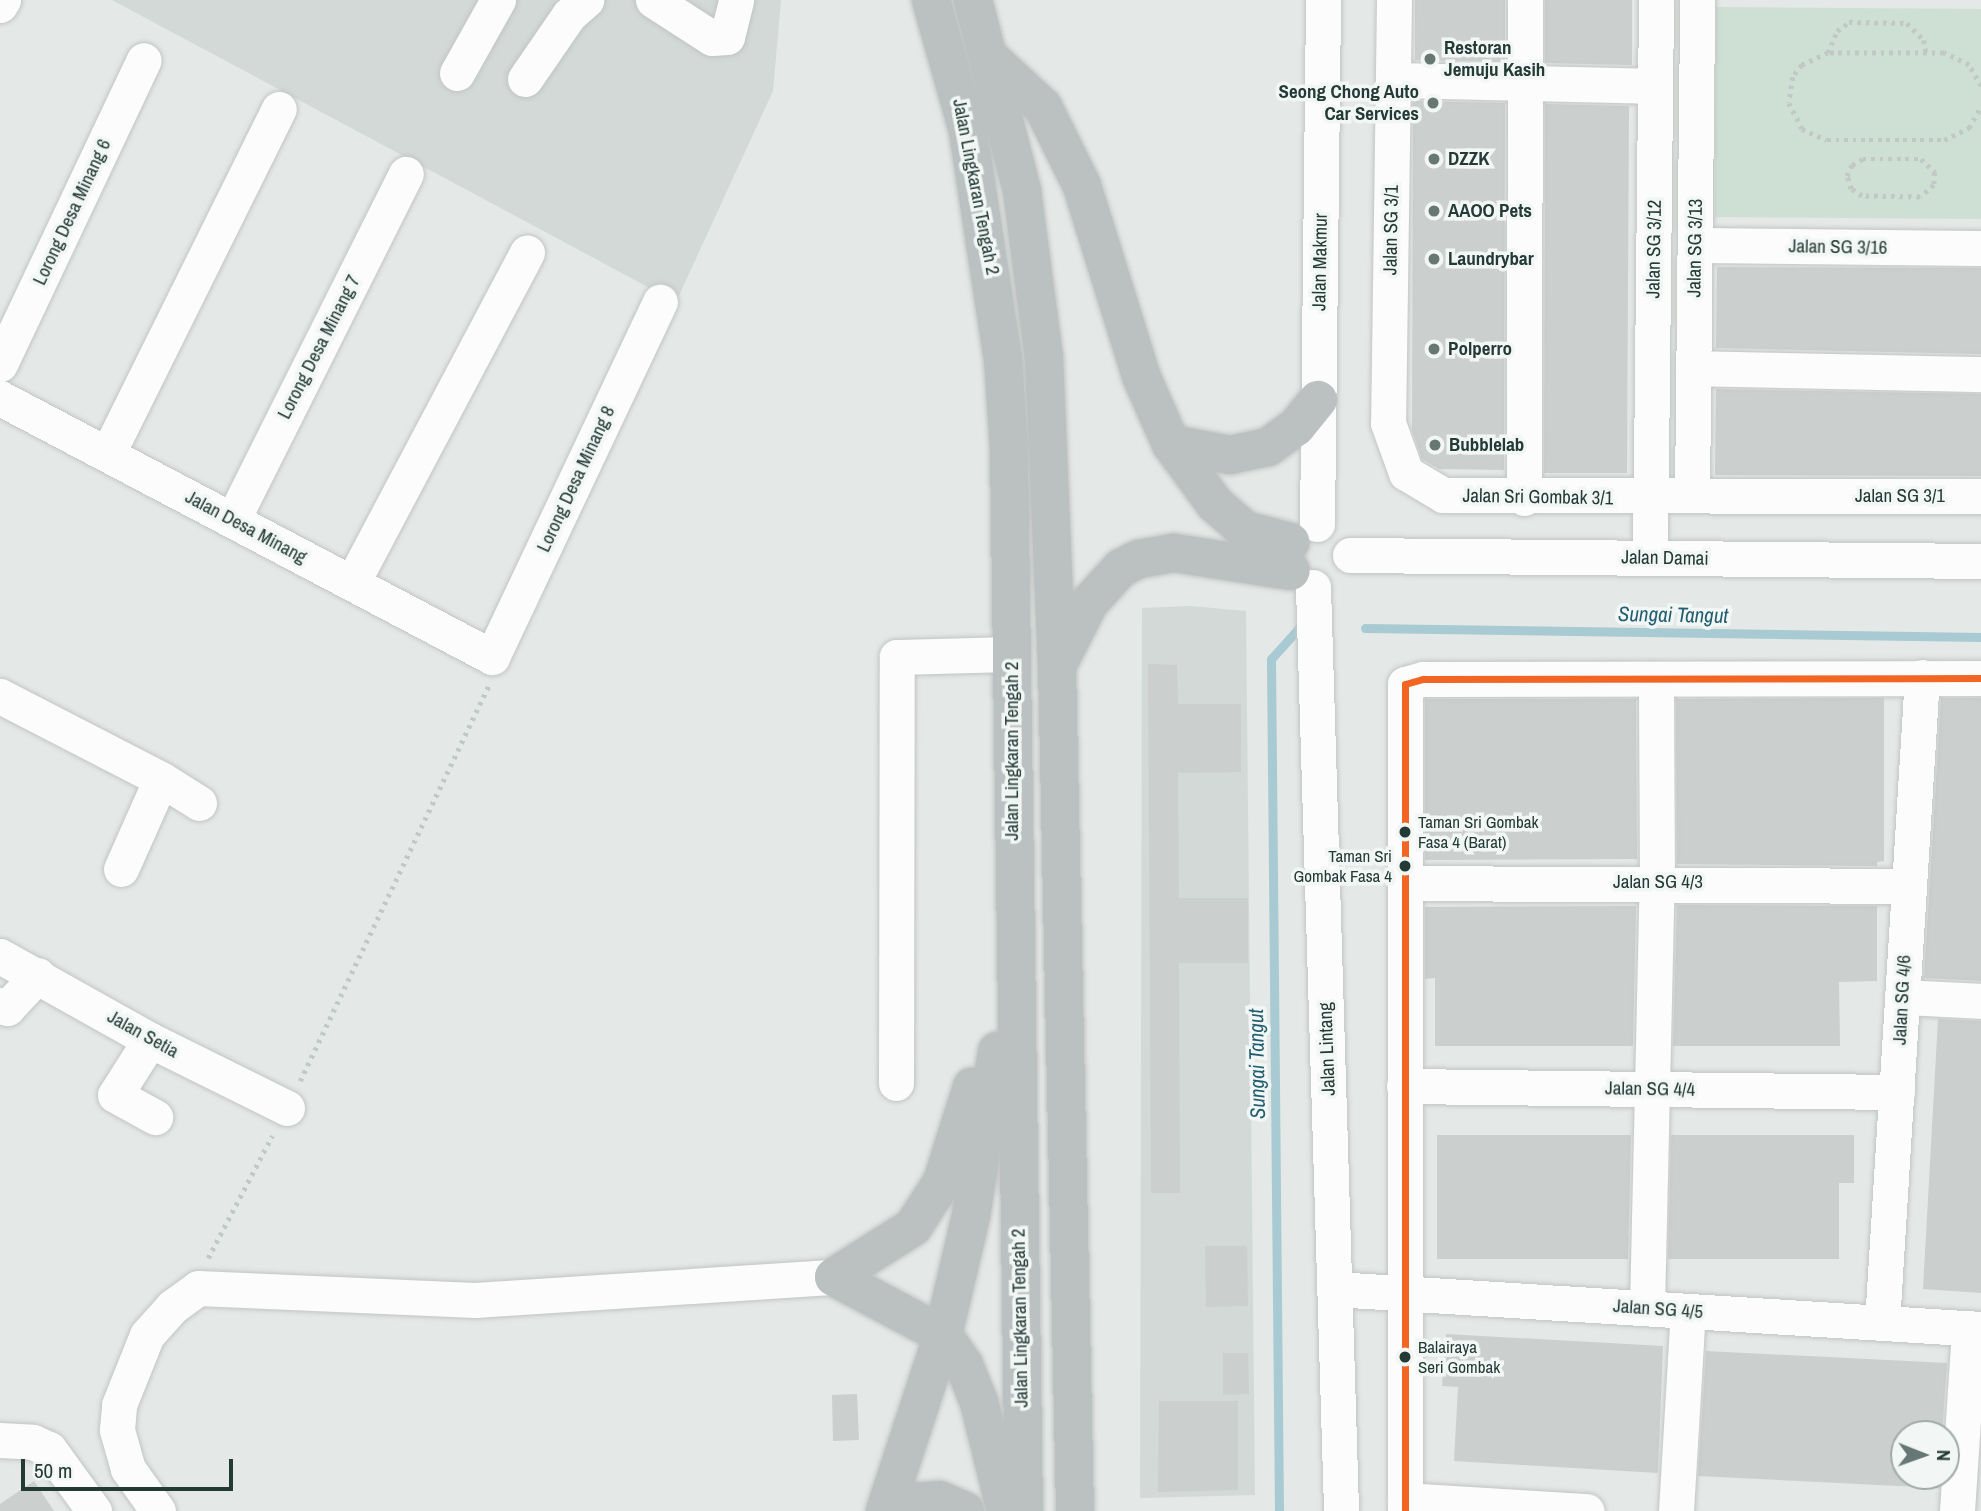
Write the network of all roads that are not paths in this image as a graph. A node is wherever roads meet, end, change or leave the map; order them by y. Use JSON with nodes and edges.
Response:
{"nodes":[{"id":1,"x":3,"y":0,"type":"edge"},
{"id":2,"x":498,"y":0,"type":"edge"},
{"id":3,"x":586,"y":0,"type":"edge"},
{"id":4,"x":653,"y":0,"type":"edge"},
{"id":5,"x":736,"y":0,"type":"edge"},
{"id":6,"x":931,"y":0,"type":"edge"},
{"id":7,"x":973,"y":0,"type":"edge"},
{"id":8,"x":1323,"y":0,"type":"edge"},
{"id":9,"x":1394,"y":0,"type":"edge"},
{"id":10,"x":1525,"y":0,"type":"edge"},
{"id":11,"x":1656,"y":0,"type":"edge"},
{"id":12,"x":1697,"y":0,"type":"edge"},
{"id":13,"x":0,"y":5,"type":"edge"},
{"id":14,"x":991,"y":59,"type":"junction"},
{"id":15,"x":144,"y":60,"type":"dead end"},
{"id":16,"x":1696,"y":62,"type":"junction"},
{"id":17,"x":457,"y":73,"type":"dead end"},
{"id":18,"x":1656,"y":74,"type":"junction"},
{"id":19,"x":525,"y":79,"type":"dead end"},
{"id":20,"x":1393,"y":80,"type":"junction"},
{"id":21,"x":1524,"y":83,"type":"junction"},
{"id":22,"x":279,"y":109,"type":"dead end"},
{"id":23,"x":406,"y":174,"type":"dead end"},
{"id":24,"x":1695,"y":245,"type":"junction"},
{"id":25,"x":1981,"y":248,"type":"edge"},
{"id":26,"x":527,"y":253,"type":"dead end"},
{"id":27,"x":660,"y":302,"type":"dead end"},
{"id":28,"x":0,"y":364,"type":"edge"},
{"id":29,"x":1693,"y":368,"type":"junction"},
{"id":30,"x":1981,"y":374,"type":"edge"},
{"id":31,"x":0,"y":398,"type":"edge"},
{"id":32,"x":1318,"y":400,"type":"junction"},
{"id":33,"x":1171,"y":444,"type":"junction"},
{"id":34,"x":108,"y":453,"type":"junction"},
{"id":35,"x":1398,"y":459,"type":"joint"},
{"id":36,"x":1692,"y":495,"type":"junction"},
{"id":37,"x":1981,"y":496,"type":"edge"},
{"id":38,"x":1524,"y":498,"type":"junction"},
{"id":39,"x":1651,"y":498,"type":"junction"},
{"id":40,"x":233,"y":519,"type":"junction"},
{"id":41,"x":1350,"y":555,"type":"junction"},
{"id":42,"x":1303,"y":556,"type":"junction"},
{"id":43,"x":1650,"y":558,"type":"junction"},
{"id":44,"x":1981,"y":561,"type":"edge"},
{"id":45,"x":352,"y":583,"type":"junction"},
{"id":46,"x":1012,"y":654,"type":"junction"},
{"id":47,"x":492,"y":657,"type":"joint"},
{"id":48,"x":1057,"y":665,"type":"junction"},
{"id":49,"x":1922,"y":677,"type":"junction"},
{"id":50,"x":1981,"y":678,"type":"edge"},
{"id":51,"x":1656,"y":680,"type":"junction"},
{"id":52,"x":0,"y":695,"type":"edge"},
{"id":53,"x":161,"y":779,"type":"junction"},
{"id":54,"x":199,"y":803,"type":"dead end"},
{"id":55,"x":121,"y":869,"type":"dead end"},
{"id":56,"x":1657,"y":881,"type":"junction"},
{"id":57,"x":1407,"y":883,"type":"junction"},
{"id":58,"x":1909,"y":886,"type":"junction"},
{"id":59,"x":0,"y":956,"type":"edge"},
{"id":60,"x":1013,"y":956,"type":"junction"},
{"id":61,"x":38,"y":975,"type":"junction"},
{"id":62,"x":1903,"y":996,"type":"junction"},
{"id":63,"x":1981,"y":1001,"type":"edge"},
{"id":64,"x":0,"y":1005,"type":"edge"},
{"id":65,"x":150,"y":1040,"type":"junction"},
{"id":66,"x":896,"y":1083,"type":"dead end"},
{"id":67,"x":1404,"y":1086,"type":"junction"},
{"id":68,"x":1653,"y":1089,"type":"junction"},
{"id":69,"x":1897,"y":1092,"type":"junction"},
{"id":70,"x":287,"y":1108,"type":"road end"},
{"id":71,"x":155,"y":1117,"type":"dead end"},
{"id":72,"x":834,"y":1277,"type":"junction"},
{"id":73,"x":1334,"y":1289,"type":"junction"},
{"id":74,"x":1405,"y":1294,"type":"junction"},
{"id":75,"x":1647,"y":1308,"type":"junction"},
{"id":76,"x":1688,"y":1311,"type":"junction"},
{"id":77,"x":1882,"y":1323,"type":"junction"},
{"id":78,"x":1975,"y":1329,"type":"edge"},
{"id":79,"x":943,"y":1335,"type":"junction"},
{"id":80,"x":0,"y":1440,"type":"edge"},
{"id":81,"x":1405,"y":1505,"type":"edge"},
{"id":82,"x":94,"y":1511,"type":"edge"},
{"id":83,"x":158,"y":1511,"type":"edge"},
{"id":84,"x":886,"y":1511,"type":"edge"},
{"id":85,"x":894,"y":1511,"type":"edge"},
{"id":86,"x":965,"y":1511,"type":"edge"},
{"id":87,"x":1006,"y":1511,"type":"edge"},
{"id":88,"x":1024,"y":1511,"type":"edge"},
{"id":89,"x":1075,"y":1511,"type":"edge"},
{"id":90,"x":1341,"y":1511,"type":"edge"},
{"id":91,"x":1587,"y":1511,"type":"edge"},
{"id":92,"x":1676,"y":1511,"type":"edge"},
{"id":93,"x":1958,"y":1511,"type":"edge"}],
"edges":[{"from":1,"to":13,"type":"street"},
{"from":2,"to":17,"type":"street"},
{"from":3,"to":19,"type":"street"},
{"from":4,"to":5,"type":"street"},
{"from":6,"to":46,"type":"highway","name":"Jalan Lingkaran Tengah 2"},
{"from":7,"to":14,"type":"highway"},
{"from":8,"to":32,"type":"street","name":"Jalan Makmur"},
{"from":9,"to":20,"type":"street","name":"Jalan SG 3/1"},
{"from":10,"to":21,"type":"street"},
{"from":11,"to":18,"type":"street","name":"Jalan SG 3/12"},
{"from":12,"to":16,"type":"street","name":"Jalan SG 3/13"},
{"from":14,"to":33,"type":"highway"},
{"from":14,"to":48,"type":"highway"},
{"from":15,"to":28,"type":"street","name":"Lorong Desa Minang 6"},
{"from":16,"to":18,"type":"street"},
{"from":16,"to":24,"type":"street","name":"Jalan SG 3/13"},
{"from":18,"to":21,"type":"street"},
{"from":18,"to":39,"type":"street","name":"Jalan SG 3/12"},
{"from":20,"to":21,"type":"street"},
{"from":20,"to":35,"type":"street","name":"Jalan SG 3/1"},
{"from":21,"to":38,"type":"street"},
{"from":22,"to":34,"type":"street"},
{"from":23,"to":40,"type":"street","name":"Lorong Desa Minang 7"},
{"from":24,"to":25,"type":"street","name":"Jalan SG 3/16"},
{"from":24,"to":29,"type":"street","name":"Jalan SG 3/13"},
{"from":26,"to":45,"type":"street"},
{"from":27,"to":47,"type":"street","name":"Lorong Desa Minang 8"},
{"from":29,"to":30,"type":"street"},
{"from":29,"to":36,"type":"street","name":"Jalan SG 3/13"},
{"from":31,"to":34,"type":"street","name":"Jalan Desa Minang"},
{"from":32,"to":33,"type":"highway"},
{"from":32,"to":42,"type":"street","name":"Jalan Makmur"},
{"from":33,"to":42,"type":"highway"},
{"from":34,"to":40,"type":"street","name":"Jalan Desa Minang"},
{"from":35,"to":38,"type":"street","name":"Jalan Sri Gombak 3/1"},
{"from":36,"to":37,"type":"street","name":"Jalan SG 3/1"},
{"from":36,"to":39,"type":"street","name":"Jalan SG 3/1"},
{"from":38,"to":39,"type":"street","name":"Jalan Sri Gombak 3/1"},
{"from":39,"to":43,"type":"street","name":"Jalan SG 3/12"},
{"from":40,"to":45,"type":"street","name":"Jalan Desa Minang"},
{"from":41,"to":42,"type":"street"},
{"from":41,"to":42,"type":"street"},
{"from":41,"to":43,"type":"street","name":"Jalan Damai"},
{"from":42,"to":48,"type":"highway"},
{"from":42,"to":73,"type":"street","name":"Jalan Lintang"},
{"from":43,"to":44,"type":"street","name":"Jalan Damai"},
{"from":45,"to":47,"type":"street","name":"Jalan Desa Minang"},
{"from":46,"to":60,"type":"highway","name":"Jalan Lingkaran Tengah 2"},
{"from":46,"to":66,"type":"street"},
{"from":48,"to":89,"type":"highway"},
{"from":49,"to":50,"type":"street"},
{"from":49,"to":51,"type":"street"},
{"from":49,"to":58,"type":"street","name":"Jalan SG 4/6"},
{"from":51,"to":56,"type":"street"},
{"from":51,"to":57,"type":"street"},
{"from":52,"to":53,"type":"street"},
{"from":53,"to":54,"type":"street"},
{"from":53,"to":55,"type":"street"},
{"from":56,"to":57,"type":"street","name":"Jalan SG 4/3"},
{"from":56,"to":58,"type":"street","name":"Jalan SG 4/3"},
{"from":56,"to":68,"type":"street"},
{"from":57,"to":67,"type":"street"},
{"from":58,"to":62,"type":"street","name":"Jalan SG 4/6"},
{"from":59,"to":61,"type":"street","name":"Jalan Setia"},
{"from":60,"to":72,"type":"highway"},
{"from":60,"to":79,"type":"highway"},
{"from":60,"to":88,"type":"highway","name":"Jalan Lingkaran Tengah 2"},
{"from":61,"to":64,"type":"street"},
{"from":61,"to":65,"type":"street","name":"Jalan Setia"},
{"from":62,"to":63,"type":"street"},
{"from":62,"to":69,"type":"street","name":"Jalan SG 4/6"},
{"from":65,"to":70,"type":"street","name":"Jalan Setia"},
{"from":65,"to":71,"type":"street"},
{"from":67,"to":68,"type":"street","name":"Jalan SG 4/4"},
{"from":67,"to":74,"type":"street"},
{"from":68,"to":69,"type":"street","name":"Jalan SG 4/4"},
{"from":68,"to":75,"type":"street"},
{"from":69,"to":77,"type":"street","name":"Jalan SG 4/6"},
{"from":72,"to":79,"type":"highway"},
{"from":72,"to":83,"type":"street"},
{"from":73,"to":74,"type":"street","name":"Jalan SG 4/5"},
{"from":73,"to":90,"type":"street","name":"Jalan Lintang"},
{"from":74,"to":75,"type":"street","name":"Jalan SG 4/5"},
{"from":74,"to":81,"type":"street"},
{"from":75,"to":76,"type":"street","name":"Jalan SG 4/5"},
{"from":76,"to":77,"type":"street","name":"Jalan SG 4/5"},
{"from":76,"to":92,"type":"street"},
{"from":77,"to":78,"type":"street","name":"Jalan SG 4/5"},
{"from":78,"to":93,"type":"street"},
{"from":79,"to":84,"type":"highway"},
{"from":79,"to":87,"type":"highway"},
{"from":80,"to":82,"type":"street"},
{"from":81,"to":91,"type":"street"},
{"from":85,"to":86,"type":"highway"}]}
